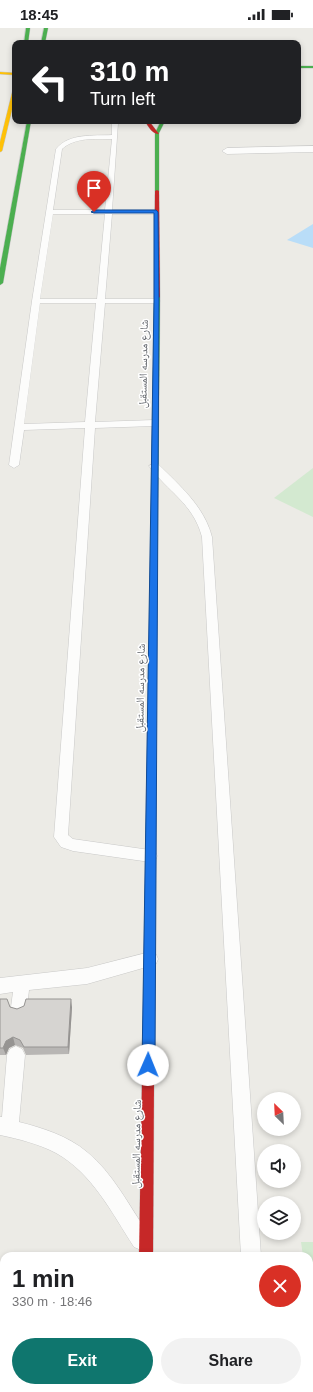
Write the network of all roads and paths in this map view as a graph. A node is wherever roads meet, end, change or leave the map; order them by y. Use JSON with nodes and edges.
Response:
{"nodes":[{"id":1,"x":28,"y":28,"type":"edge"},
{"id":2,"x":46,"y":28,"type":"edge"},
{"id":3,"x":26,"y":40,"type":"edge"},
{"id":4,"x":44,"y":40,"type":"edge"},
{"id":5,"x":301,"y":67,"type":"edge"},
{"id":6,"x":313,"y":67,"type":"edge"},
{"id":7,"x":0,"y":73,"type":"edge"},
{"id":8,"x":313,"y":73,"type":"edge"},
{"id":9,"x":12,"y":74,"type":"edge"},
{"id":10,"x":301,"y":74,"type":"edge"},
{"id":11,"x":12,"y":101,"type":"edge"},
{"id":12,"x":28,"y":124,"type":"edge"},
{"id":13,"x":115,"y":124,"type":"edge"},
{"id":14,"x":149,"y":124,"type":"edge"},
{"id":15,"x":162,"y":124,"type":"edge"},
{"id":16,"x":157,"y":133,"type":"junction"},
{"id":17,"x":115,"y":137,"type":"junction"},
{"id":18,"x":313,"y":149,"type":"edge"},
{"id":19,"x":0,"y":151,"type":"edge"},
{"id":20,"x":227,"y":151,"type":"dead end"},
{"id":21,"x":49,"y":212,"type":"junction"},
{"id":22,"x":108,"y":212,"type":"junction"},
{"id":23,"x":156,"y":212,"type":"junction"},
{"id":24,"x":0,"y":284,"type":"edge"},
{"id":25,"x":36,"y":301,"type":"junction"},
{"id":26,"x":101,"y":301,"type":"junction"},
{"id":27,"x":157,"y":301,"type":"junction"},
{"id":28,"x":154,"y":423,"type":"junction"},
{"id":29,"x":90,"y":424,"type":"junction"},
{"id":30,"x":19,"y":427,"type":"junction"},
{"id":31,"x":14,"y":465,"type":"dead end"},
{"id":32,"x":154,"y":466,"type":"junction"},
{"id":33,"x":150,"y":856,"type":"junction"},
{"id":34,"x":150,"y":959,"type":"junction"},
{"id":35,"x":22,"y":984,"type":"junction"},
{"id":36,"x":0,"y":986,"type":"edge"},
{"id":37,"x":19,"y":1007,"type":"edge"},
{"id":38,"x":16,"y":1055,"type":"dead end"},
{"id":39,"x":5,"y":1127,"type":"edge"},
{"id":40,"x":146,"y":1252,"type":"edge"},
{"id":41,"x":251,"y":1252,"type":"edge"}],
"edges":[{"from":1,"to":3,"type":"street"},
{"from":2,"to":4,"type":"street"},
{"from":5,"to":6,"type":"street"},
{"from":7,"to":9,"type":"street"},
{"from":8,"to":10,"type":"street"},
{"from":11,"to":19,"type":"street"},
{"from":12,"to":24,"type":"street"},
{"from":13,"to":17,"type":"lane"},
{"from":14,"to":16,"type":"street"},
{"from":15,"to":16,"type":"street","name":"شارع مدرسه المستقبل"},
{"from":16,"to":23,"type":"street","name":"شارع مدرسه المستقبل"},
{"from":17,"to":21,"type":"lane"},
{"from":17,"to":22,"type":"lane"},
{"from":18,"to":20,"type":"street"},
{"from":21,"to":22,"type":"lane"},
{"from":21,"to":25,"type":"lane"},
{"from":22,"to":23,"type":"lane"},
{"from":22,"to":26,"type":"lane"},
{"from":23,"to":27,"type":"street","name":"شارع مدرسه المستقبل"},
{"from":25,"to":26,"type":"lane"},
{"from":25,"to":30,"type":"lane"},
{"from":26,"to":27,"type":"lane"},
{"from":26,"to":29,"type":"lane"},
{"from":27,"to":28,"type":"street","name":"شارع مدرسه المستقبل"},
{"from":28,"to":29,"type":"lane"},
{"from":28,"to":32,"type":"street","name":"شارع مدرسه المستقبل"},
{"from":29,"to":30,"type":"lane"},
{"from":29,"to":33,"type":"lane"},
{"from":30,"to":31,"type":"lane"},
{"from":32,"to":33,"type":"street","name":"شارع مدرسه المستقبل"},
{"from":32,"to":41,"type":"lane"},
{"from":33,"to":34,"type":"street","name":"شارع مدرسه المستقبل"},
{"from":34,"to":35,"type":"lane"},
{"from":34,"to":40,"type":"street","name":"شارع مدرسه المستقبل"},
{"from":35,"to":36,"type":"lane"},
{"from":35,"to":37,"type":"lane"},
{"from":38,"to":39,"type":"lane"},
{"from":39,"to":40,"type":"lane"}]}
